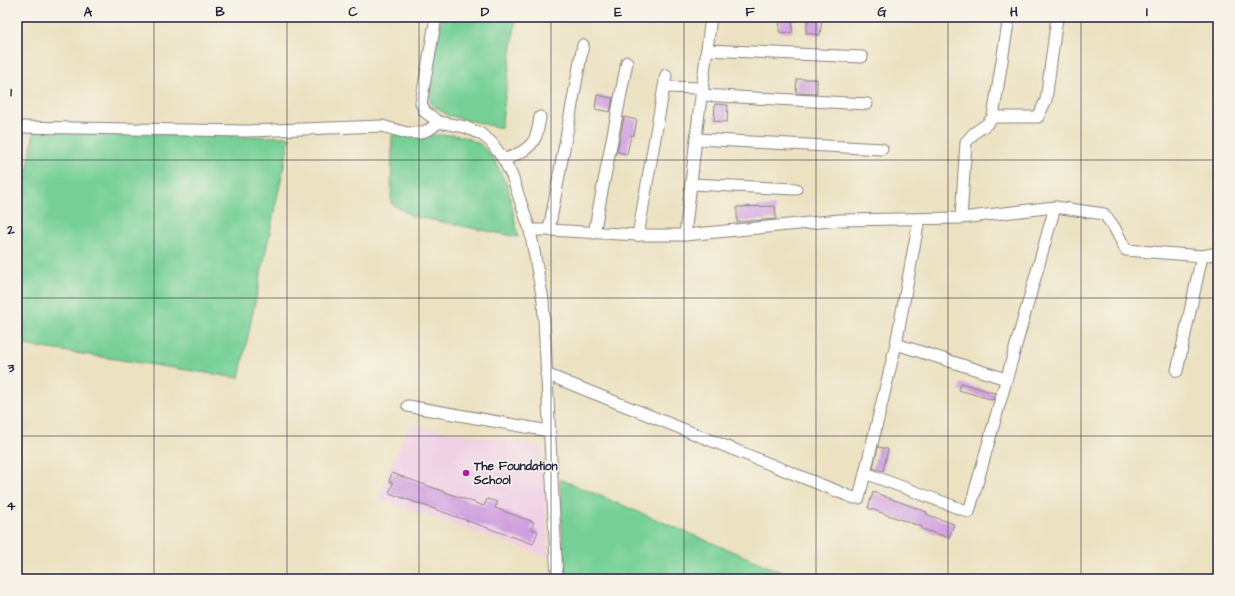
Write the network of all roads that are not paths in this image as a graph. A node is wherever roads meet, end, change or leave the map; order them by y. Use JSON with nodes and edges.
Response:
{"nodes":[{"id":1,"x":436,"y":17,"type":"edge"},
{"id":2,"x":712,"y":17,"type":"edge"},
{"id":3,"x":1009,"y":17,"type":"edge"},
{"id":4,"x":1057,"y":17,"type":"edge"},
{"id":5,"x":584,"y":45,"type":"dead end"},
{"id":6,"x":707,"y":50,"type":"junction"},
{"id":7,"x":862,"y":56,"type":"dead end"},
{"id":8,"x":627,"y":62,"type":"dead end"},
{"id":9,"x":666,"y":75,"type":"dead end"},
{"id":10,"x":665,"y":87,"type":"junction"},
{"id":11,"x":702,"y":92,"type":"junction"},
{"id":12,"x":867,"y":104,"type":"dead end"},
{"id":13,"x":540,"y":117,"type":"dead end"},
{"id":14,"x":993,"y":117,"type":"junction"},
{"id":15,"x":439,"y":122,"type":"junction"},
{"id":16,"x":17,"y":127,"type":"edge"},
{"id":17,"x":697,"y":139,"type":"junction"},
{"id":18,"x":882,"y":149,"type":"dead end"},
{"id":19,"x":504,"y":160,"type":"junction"},
{"id":20,"x":691,"y":184,"type":"junction"},
{"id":21,"x":796,"y":189,"type":"dead end"},
{"id":22,"x":1055,"y":207,"type":"junction"},
{"id":23,"x":961,"y":218,"type":"junction"},
{"id":24,"x":919,"y":220,"type":"junction"},
{"id":25,"x":530,"y":230,"type":"junction"},
{"id":26,"x":550,"y":230,"type":"junction"},
{"id":27,"x":594,"y":233,"type":"junction"},
{"id":28,"x":685,"y":235,"type":"junction"},
{"id":29,"x":638,"y":236,"type":"junction"},
{"id":30,"x":1218,"y":253,"type":"edge"},
{"id":31,"x":1202,"y":256,"type":"junction"},
{"id":32,"x":896,"y":344,"type":"junction"},
{"id":33,"x":1177,"y":371,"type":"dead end"},
{"id":34,"x":546,"y":374,"type":"junction"},
{"id":35,"x":1006,"y":379,"type":"junction"},
{"id":36,"x":408,"y":406,"type":"dead end"},
{"id":37,"x":550,"y":431,"type":"junction"},
{"id":38,"x":865,"y":473,"type":"junction"},
{"id":39,"x":557,"y":579,"type":"edge"}],
"edges":[{"from":1,"to":15,"type":"street"},
{"from":2,"to":6,"type":"street"},
{"from":3,"to":14,"type":"street"},
{"from":4,"to":14,"type":"street"},
{"from":5,"to":26,"type":"street"},
{"from":6,"to":7,"type":"street"},
{"from":6,"to":11,"type":"street"},
{"from":8,"to":27,"type":"street"},
{"from":9,"to":10,"type":"street"},
{"from":10,"to":11,"type":"street"},
{"from":10,"to":29,"type":"street"},
{"from":11,"to":12,"type":"street"},
{"from":11,"to":17,"type":"street"},
{"from":13,"to":19,"type":"street"},
{"from":14,"to":23,"type":"street"},
{"from":15,"to":16,"type":"street"},
{"from":15,"to":19,"type":"street"},
{"from":17,"to":18,"type":"street"},
{"from":17,"to":20,"type":"street"},
{"from":19,"to":25,"type":"street"},
{"from":20,"to":21,"type":"street"},
{"from":20,"to":28,"type":"street"},
{"from":22,"to":23,"type":"street"},
{"from":22,"to":31,"type":"street"},
{"from":22,"to":35,"type":"street"},
{"from":23,"to":24,"type":"street"},
{"from":24,"to":28,"type":"street"},
{"from":24,"to":32,"type":"street"},
{"from":25,"to":26,"type":"street"},
{"from":25,"to":34,"type":"street"},
{"from":26,"to":27,"type":"street"},
{"from":27,"to":29,"type":"street"},
{"from":28,"to":29,"type":"street"},
{"from":30,"to":31,"type":"street"},
{"from":31,"to":33,"type":"street"},
{"from":32,"to":35,"type":"street"},
{"from":32,"to":38,"type":"street"},
{"from":34,"to":37,"type":"street"},
{"from":34,"to":38,"type":"street"},
{"from":35,"to":38,"type":"street"},
{"from":36,"to":37,"type":"street"},
{"from":37,"to":39,"type":"street"}]}
